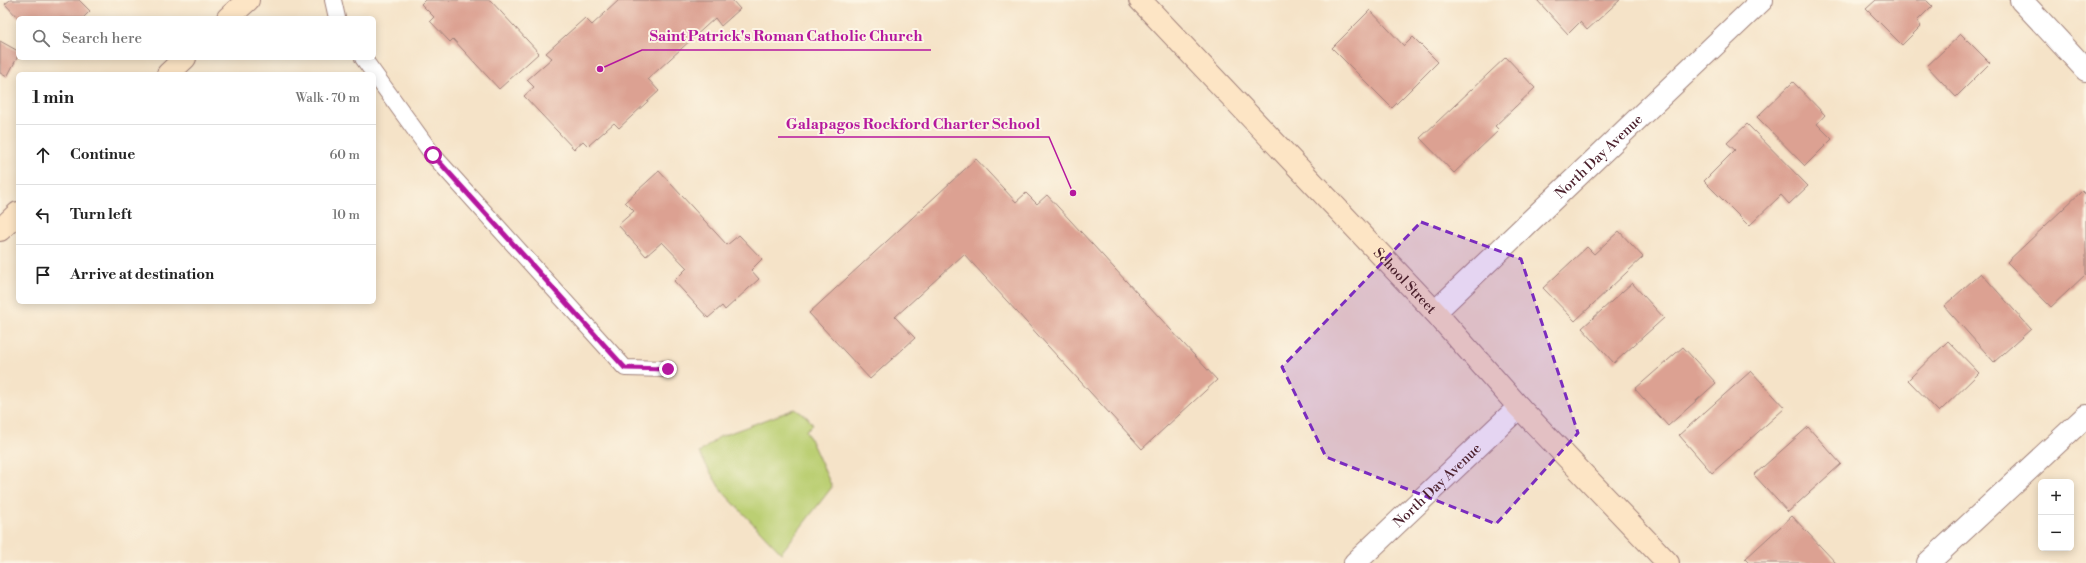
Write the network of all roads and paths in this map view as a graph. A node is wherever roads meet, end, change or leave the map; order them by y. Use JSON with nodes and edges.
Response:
{"nodes":[{"id":1,"x":248,"y":0,"type":"edge"},
{"id":2,"x":333,"y":0,"type":"edge"},
{"id":3,"x":1140,"y":0,"type":"edge"},
{"id":4,"x":1762,"y":0,"type":"edge"},
{"id":5,"x":2021,"y":0,"type":"edge"},
{"id":6,"x":230,"y":16,"type":"edge"},
{"id":7,"x":337,"y":16,"type":"edge"},
{"id":8,"x":183,"y":60,"type":"edge"},
{"id":9,"x":364,"y":60,"type":"edge"},
{"id":10,"x":2086,"y":70,"type":"edge"},
{"id":11,"x":170,"y":72,"type":"edge"},
{"id":12,"x":373,"y":72,"type":"edge"},
{"id":13,"x":376,"y":76,"type":"edge"},
{"id":14,"x":16,"y":215,"type":"edge"},
{"id":15,"x":0,"y":230,"type":"edge"},
{"id":16,"x":1434,"y":312,"type":"junction"},
{"id":17,"x":668,"y":369,"type":"dead end"},
{"id":18,"x":1519,"y":406,"type":"junction"},
{"id":19,"x":2086,"y":416,"type":"edge"},
{"id":20,"x":1355,"y":563,"type":"edge"},
{"id":21,"x":1668,"y":563,"type":"edge"},
{"id":22,"x":1928,"y":563,"type":"edge"}],
"edges":[{"from":1,"to":6,"type":"main road"},
{"from":2,"to":7,"type":"lane"},
{"from":3,"to":16,"type":"main road","name":"School Street"},
{"from":4,"to":16,"type":"street","name":"North Day Avenue"},
{"from":5,"to":10,"type":"street"},
{"from":8,"to":11,"type":"main road"},
{"from":9,"to":12,"type":"lane"},
{"from":13,"to":17,"type":"lane"},
{"from":14,"to":15,"type":"main road"},
{"from":16,"to":18,"type":"main road","name":"School Street"},
{"from":18,"to":20,"type":"street","name":"North Day Avenue"},
{"from":18,"to":21,"type":"main road","name":"School Street"},
{"from":19,"to":22,"type":"street"}]}
